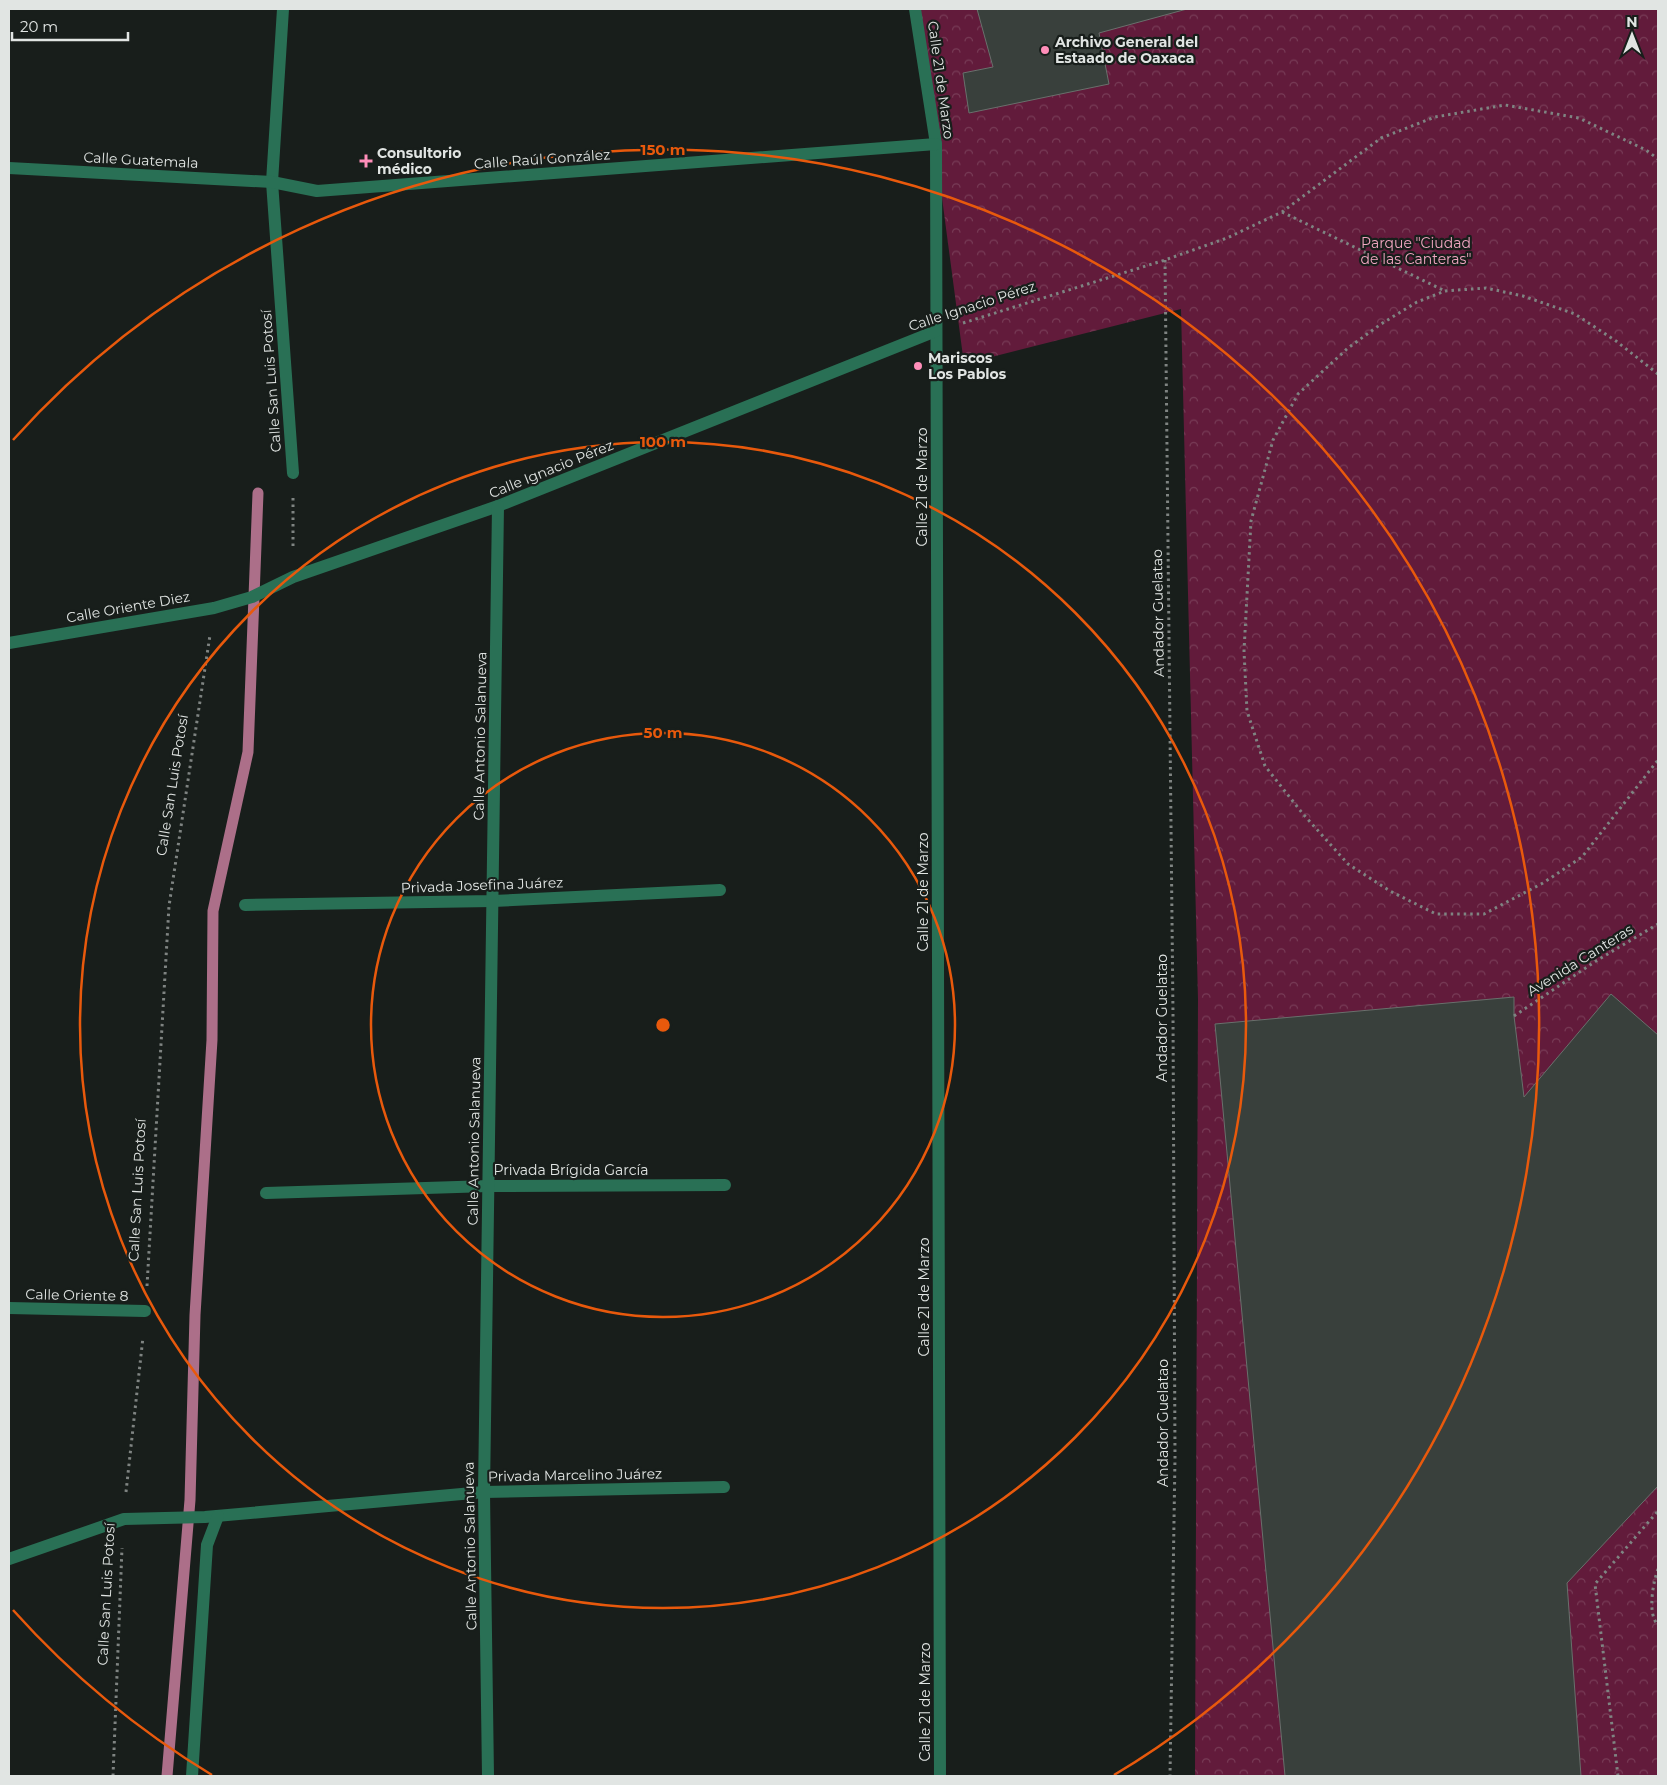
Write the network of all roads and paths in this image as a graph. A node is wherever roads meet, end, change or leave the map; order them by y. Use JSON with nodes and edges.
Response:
{"nodes":[{"id":1,"x":283,"y":9,"type":"edge"},
{"id":2,"x":916,"y":9,"type":"edge"},
{"id":3,"x":936,"y":144,"type":"junction"},
{"id":4,"x":1658,"y":159,"type":"edge"},
{"id":5,"x":9,"y":168,"type":"edge"},
{"id":6,"x":272,"y":182,"type":"junction"},
{"id":7,"x":1282,"y":212,"type":"junction"},
{"id":8,"x":1165,"y":260,"type":"junction"},
{"id":9,"x":1445,"y":291,"type":"junction"},
{"id":10,"x":936,"y":331,"type":"junction"},
{"id":11,"x":1658,"y":374,"type":"edge"},
{"id":12,"x":292,"y":473,"type":"joint"},
{"id":13,"x":498,"y":506,"type":"junction"},
{"id":14,"x":288,"y":580,"type":"junction"},
{"id":15,"x":252,"y":597,"type":"joint"},
{"id":16,"x":214,"y":608,"type":"junction"},
{"id":17,"x":9,"y":643,"type":"edge"},
{"id":18,"x":1658,"y":760,"type":"edge"},
{"id":19,"x":720,"y":890,"type":"dead end"},
{"id":20,"x":493,"y":901,"type":"junction"},
{"id":21,"x":245,"y":905,"type":"dead end"},
{"id":22,"x":1658,"y":924,"type":"edge"},
{"id":23,"x":1514,"y":1016,"type":"dead end"},
{"id":24,"x":725,"y":1185,"type":"dead end"},
{"id":25,"x":489,"y":1186,"type":"junction"},
{"id":26,"x":266,"y":1193,"type":"dead end"},
{"id":27,"x":9,"y":1308,"type":"edge"},
{"id":28,"x":145,"y":1311,"type":"junction"},
{"id":29,"x":724,"y":1487,"type":"dead end"},
{"id":30,"x":484,"y":1492,"type":"junction"},
{"id":31,"x":1658,"y":1511,"type":"edge"},
{"id":32,"x":212,"y":1516,"type":"junction"},
{"id":33,"x":124,"y":1519,"type":"junction"},
{"id":34,"x":9,"y":1559,"type":"edge"},
{"id":35,"x":1658,"y":1570,"type":"edge"},
{"id":36,"x":1658,"y":1625,"type":"edge"},
{"id":37,"x":113,"y":1776,"type":"edge"},
{"id":38,"x":192,"y":1776,"type":"edge"},
{"id":39,"x":488,"y":1776,"type":"edge"},
{"id":40,"x":940,"y":1776,"type":"edge"},
{"id":41,"x":1170,"y":1776,"type":"edge"},
{"id":42,"x":1618,"y":1776,"type":"edge"}],
"edges":[{"from":1,"to":6,"type":"street","name":"Calle San Luis Potosí"},
{"from":2,"to":3,"type":"street","name":"Calle 21 de Marzo"},
{"from":3,"to":6,"type":"street","name":"Calle Raúl González"},
{"from":3,"to":10,"type":"street","name":"Calle 21 de Marzo"},
{"from":4,"to":7,"type":"path","name":"Calle Ignacio Pérez"},
{"from":5,"to":6,"type":"street","name":"Calle Guatemala"},
{"from":6,"to":12,"type":"street","name":"Calle San Luis Potosí"},
{"from":7,"to":8,"type":"path","name":"Calle Ignacio Pérez"},
{"from":7,"to":9,"type":"path"},
{"from":8,"to":10,"type":"path","name":"Calle Ignacio Pérez"},
{"from":8,"to":41,"type":"path","name":"Andador Guelatao"},
{"from":9,"to":11,"type":"path"},
{"from":9,"to":18,"type":"path"},
{"from":10,"to":13,"type":"street","name":"Calle Ignacio Pérez"},
{"from":10,"to":40,"type":"street","name":"Calle 21 de Marzo"},
{"from":12,"to":14,"type":"path"},
{"from":13,"to":14,"type":"street","name":"Calle Ignacio Pérez"},
{"from":13,"to":20,"type":"street","name":"Calle Antonio Salanueva"},
{"from":14,"to":15,"type":"street","name":"Calle Ignacio Pérez"},
{"from":15,"to":16,"type":"street","name":"Calle Oriente Diez"},
{"from":16,"to":17,"type":"street","name":"Calle Oriente Diez"},
{"from":16,"to":28,"type":"path","name":"Calle San Luis Potosí"},
{"from":19,"to":20,"type":"street","name":"Privada Josefina Juárez"},
{"from":20,"to":21,"type":"street","name":"Privada Josefina Juárez"},
{"from":20,"to":25,"type":"street","name":"Calle Antonio Salanueva"},
{"from":22,"to":23,"type":"path","name":"Avenida Canteras"},
{"from":24,"to":25,"type":"street","name":"Privada Brígida García"},
{"from":25,"to":26,"type":"street","name":"Privada Brígida García"},
{"from":25,"to":30,"type":"street","name":"Calle Antonio Salanueva"},
{"from":27,"to":28,"type":"street","name":"Calle Oriente 8"},
{"from":28,"to":33,"type":"path","name":"Calle San Luis Potosí"},
{"from":29,"to":30,"type":"street","name":"Privada Marcelino Juárez"},
{"from":30,"to":32,"type":"street","name":"Privada Marcelino Juárez"},
{"from":30,"to":39,"type":"street","name":"Calle Antonio Salanueva"},
{"from":31,"to":42,"type":"path"},
{"from":32,"to":33,"type":"street","name":"Privada Marcelino Juárez"},
{"from":32,"to":38,"type":"street"},
{"from":33,"to":34,"type":"street","name":"Privada Marcelino Juárez"},
{"from":33,"to":37,"type":"path","name":"Calle San Luis Potosí"},
{"from":35,"to":36,"type":"path"}]}
